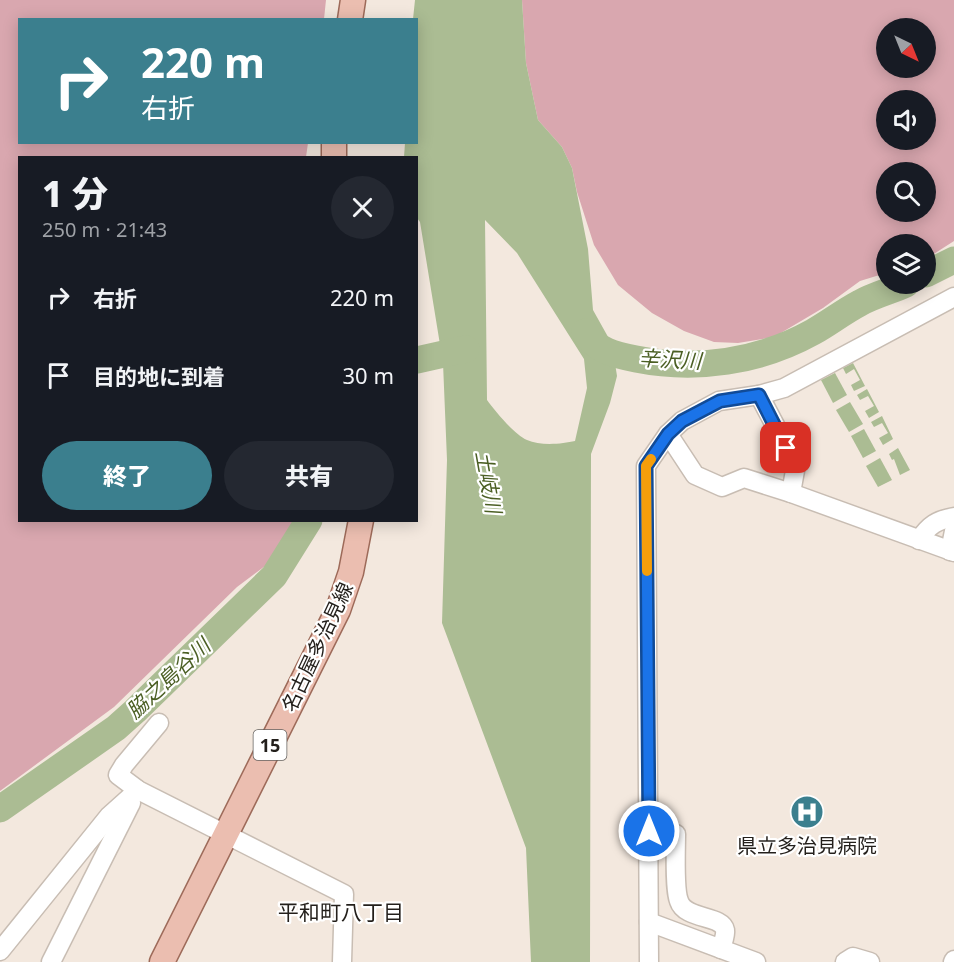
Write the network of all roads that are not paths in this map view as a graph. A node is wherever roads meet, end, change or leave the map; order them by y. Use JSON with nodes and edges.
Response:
{"nodes":[{"id":1,"x":352,"y":0,"type":"edge"},
{"id":2,"x":350,"y":18,"type":"edge"},
{"id":3,"x":954,"y":297,"type":"edge"},
{"id":4,"x":759,"y":395,"type":"junction"},
{"id":5,"x":668,"y":434,"type":"junction"},
{"id":6,"x":791,"y":493,"type":"junction"},
{"id":7,"x":954,"y":517,"type":"edge"},
{"id":8,"x":361,"y":522,"type":"edge"},
{"id":9,"x":954,"y":531,"type":"edge"},
{"id":10,"x":920,"y":540,"type":"junction"},
{"id":11,"x":952,"y":552,"type":"edge"},
{"id":12,"x":159,"y":723,"type":"dead end"},
{"id":13,"x":138,"y":790,"type":"junction"},
{"id":14,"x":225,"y":833,"type":"junction"},
{"id":15,"x":676,"y":834,"type":"dead end"},
{"id":16,"x":650,"y":922,"type":"junction"},
{"id":17,"x":721,"y":949,"type":"junction"},
{"id":18,"x":0,"y":951,"type":"edge"},
{"id":19,"x":51,"y":962,"type":"edge"},
{"id":20,"x":162,"y":962,"type":"edge"},
{"id":21,"x":342,"y":962,"type":"edge"},
{"id":22,"x":649,"y":962,"type":"edge"},
{"id":23,"x":756,"y":962,"type":"edge"},
{"id":24,"x":845,"y":962,"type":"edge"},
{"id":25,"x":870,"y":962,"type":"edge"}],
"edges":[{"from":1,"to":2,"type":"main road"},
{"from":3,"to":4,"type":"street"},
{"from":4,"to":5,"type":"street"},
{"from":4,"to":6,"type":"street"},
{"from":5,"to":6,"type":"street"},
{"from":5,"to":16,"type":"street"},
{"from":6,"to":10,"type":"street"},
{"from":7,"to":10,"type":"street"},
{"from":8,"to":14,"type":"main road","name":"名古屋多治見線","number":"15"},
{"from":9,"to":11,"type":"street"},
{"from":10,"to":11,"type":"street"},
{"from":12,"to":13,"type":"street"},
{"from":13,"to":14,"type":"street"},
{"from":13,"to":18,"type":"street"},
{"from":13,"to":19,"type":"street"},
{"from":14,"to":20,"type":"main road","name":"名古屋多治見線","number":"15"},
{"from":14,"to":21,"type":"street"},
{"from":15,"to":17,"type":"street"},
{"from":16,"to":17,"type":"street"},
{"from":16,"to":22,"type":"street"},
{"from":17,"to":23,"type":"street"},
{"from":24,"to":25,"type":"street"}]}
